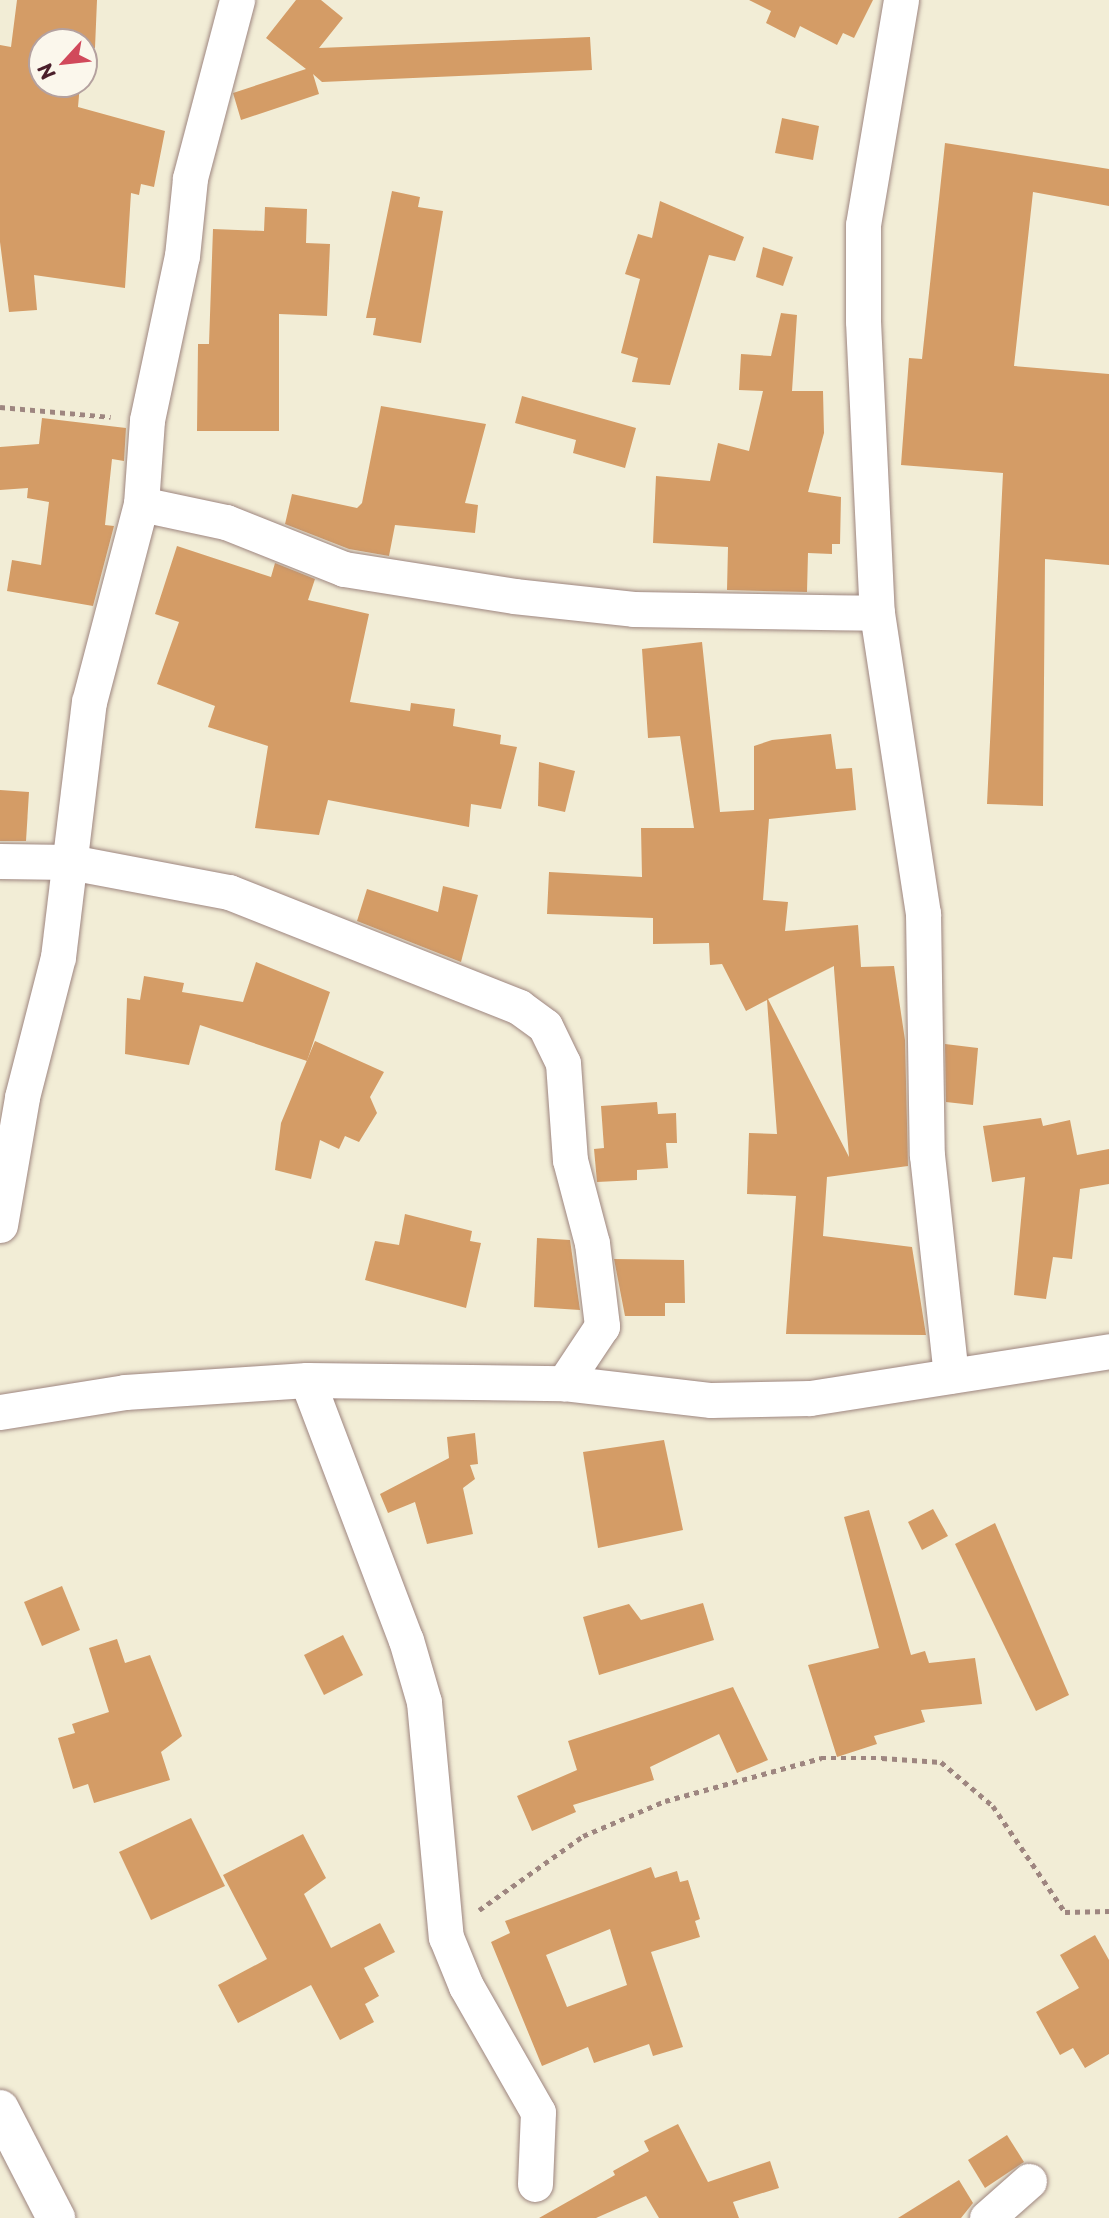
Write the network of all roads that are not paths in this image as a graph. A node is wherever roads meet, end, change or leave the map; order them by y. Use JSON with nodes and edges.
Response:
{"nodes":[{"id":1,"x":237,"y":0,"type":"edge"},
{"id":2,"x":901,"y":0,"type":"edge"},
{"id":3,"x":141,"y":504,"type":"junction"},
{"id":4,"x":877,"y":613,"type":"junction"},
{"id":5,"x":0,"y":861,"type":"edge"},
{"id":6,"x":69,"y":862,"type":"junction"},
{"id":7,"x":0,"y":1225,"type":"edge"},
{"id":8,"x":1109,"y":1350,"type":"edge"},
{"id":9,"x":951,"y":1376,"type":"junction"},
{"id":10,"x":307,"y":1380,"type":"junction"},
{"id":11,"x":564,"y":1382,"type":"junction"},
{"id":12,"x":0,"y":1412,"type":"edge"},
{"id":13,"x":0,"y":2109,"type":"edge"},
{"id":14,"x":1029,"y":2181,"type":"dead end"},
{"id":15,"x":535,"y":2184,"type":"dead end"},
{"id":16,"x":56,"y":2218,"type":"edge"},
{"id":17,"x":987,"y":2218,"type":"edge"}],
"edges":[{"from":1,"to":3,"type":"street"},
{"from":2,"to":4,"type":"street"},
{"from":3,"to":4,"type":"street"},
{"from":3,"to":6,"type":"street"},
{"from":4,"to":9,"type":"street"},
{"from":5,"to":6,"type":"street"},
{"from":6,"to":7,"type":"street"},
{"from":6,"to":11,"type":"street"},
{"from":8,"to":9,"type":"street"},
{"from":9,"to":11,"type":"street"},
{"from":10,"to":11,"type":"street"},
{"from":10,"to":12,"type":"street"},
{"from":10,"to":15,"type":"street"},
{"from":13,"to":16,"type":"main road"},
{"from":14,"to":17,"type":"street"}]}
